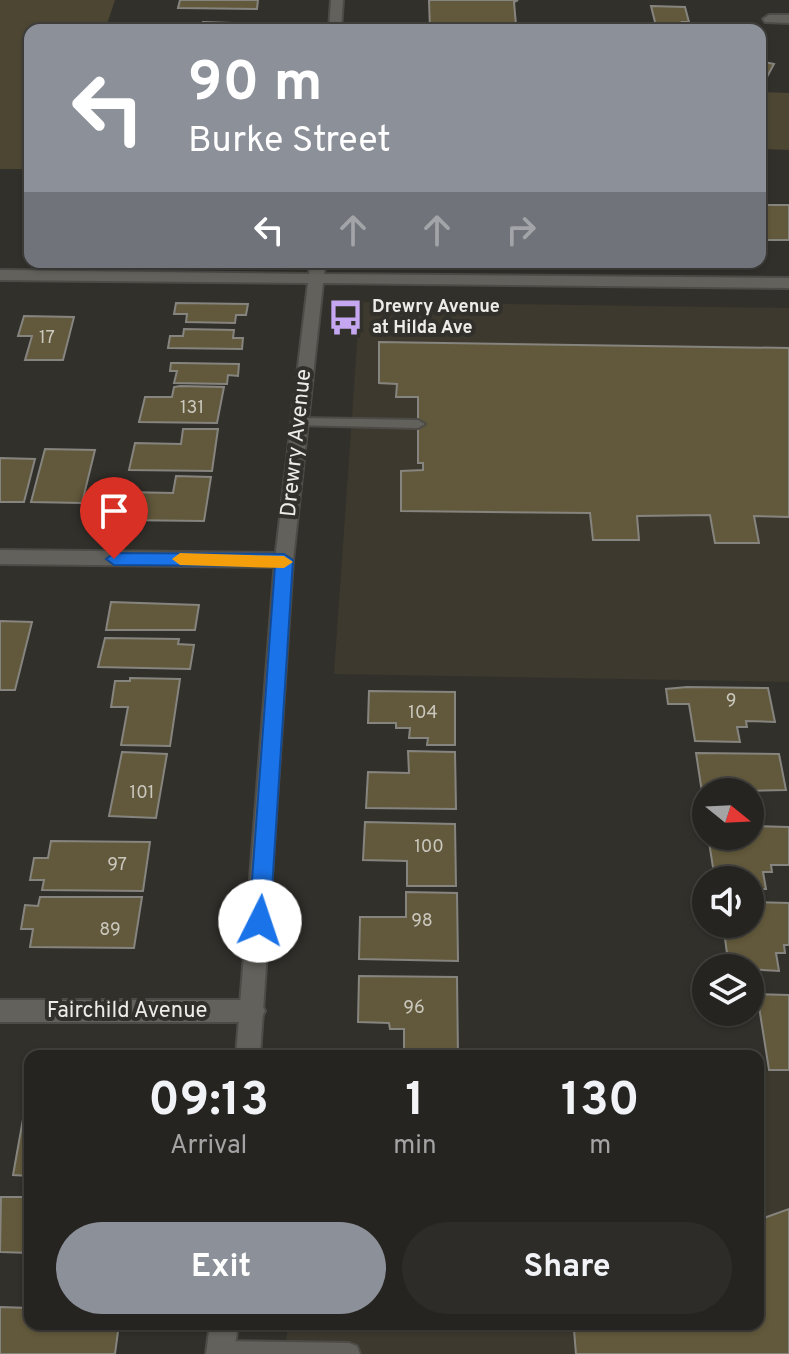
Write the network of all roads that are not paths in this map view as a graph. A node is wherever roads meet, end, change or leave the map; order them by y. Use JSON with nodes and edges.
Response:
{"nodes":[{"id":1,"x":337,"y":0,"type":"edge"},
{"id":2,"x":769,"y":19,"type":"dead end"},
{"id":3,"x":789,"y":19,"type":"edge"},
{"id":4,"x":335,"y":24,"type":"edge"},
{"id":5,"x":317,"y":270,"type":"edge"},
{"id":6,"x":0,"y":275,"type":"edge"},
{"id":7,"x":789,"y":283,"type":"edge"},
{"id":8,"x":300,"y":422,"type":"junction"},
{"id":9,"x":418,"y":424,"type":"dead end"},
{"id":10,"x":0,"y":557,"type":"edge"},
{"id":11,"x":284,"y":560,"type":"junction"},
{"id":12,"x":0,"y":1011,"type":"edge"},
{"id":13,"x":253,"y":1011,"type":"junction"},
{"id":14,"x":249,"y":1050,"type":"edge"},
{"id":15,"x":221,"y":1343,"type":"edge"},
{"id":16,"x":349,"y":1354,"type":"edge"}],
"edges":[{"from":1,"to":4,"type":"street"},
{"from":2,"to":3,"type":"street"},
{"from":5,"to":6,"type":"street"},
{"from":5,"to":7,"type":"street"},
{"from":5,"to":8,"type":"street","name":"Drewry Avenue"},
{"from":8,"to":9,"type":"lane"},
{"from":8,"to":11,"type":"street","name":"Drewry Avenue"},
{"from":10,"to":11,"type":"street"},
{"from":11,"to":13,"type":"street","name":"Drewry Avenue"},
{"from":12,"to":13,"type":"street","name":"Fairchild Avenue"},
{"from":13,"to":14,"type":"street","name":"Drewry Avenue"},
{"from":15,"to":16,"type":"lane"}]}
